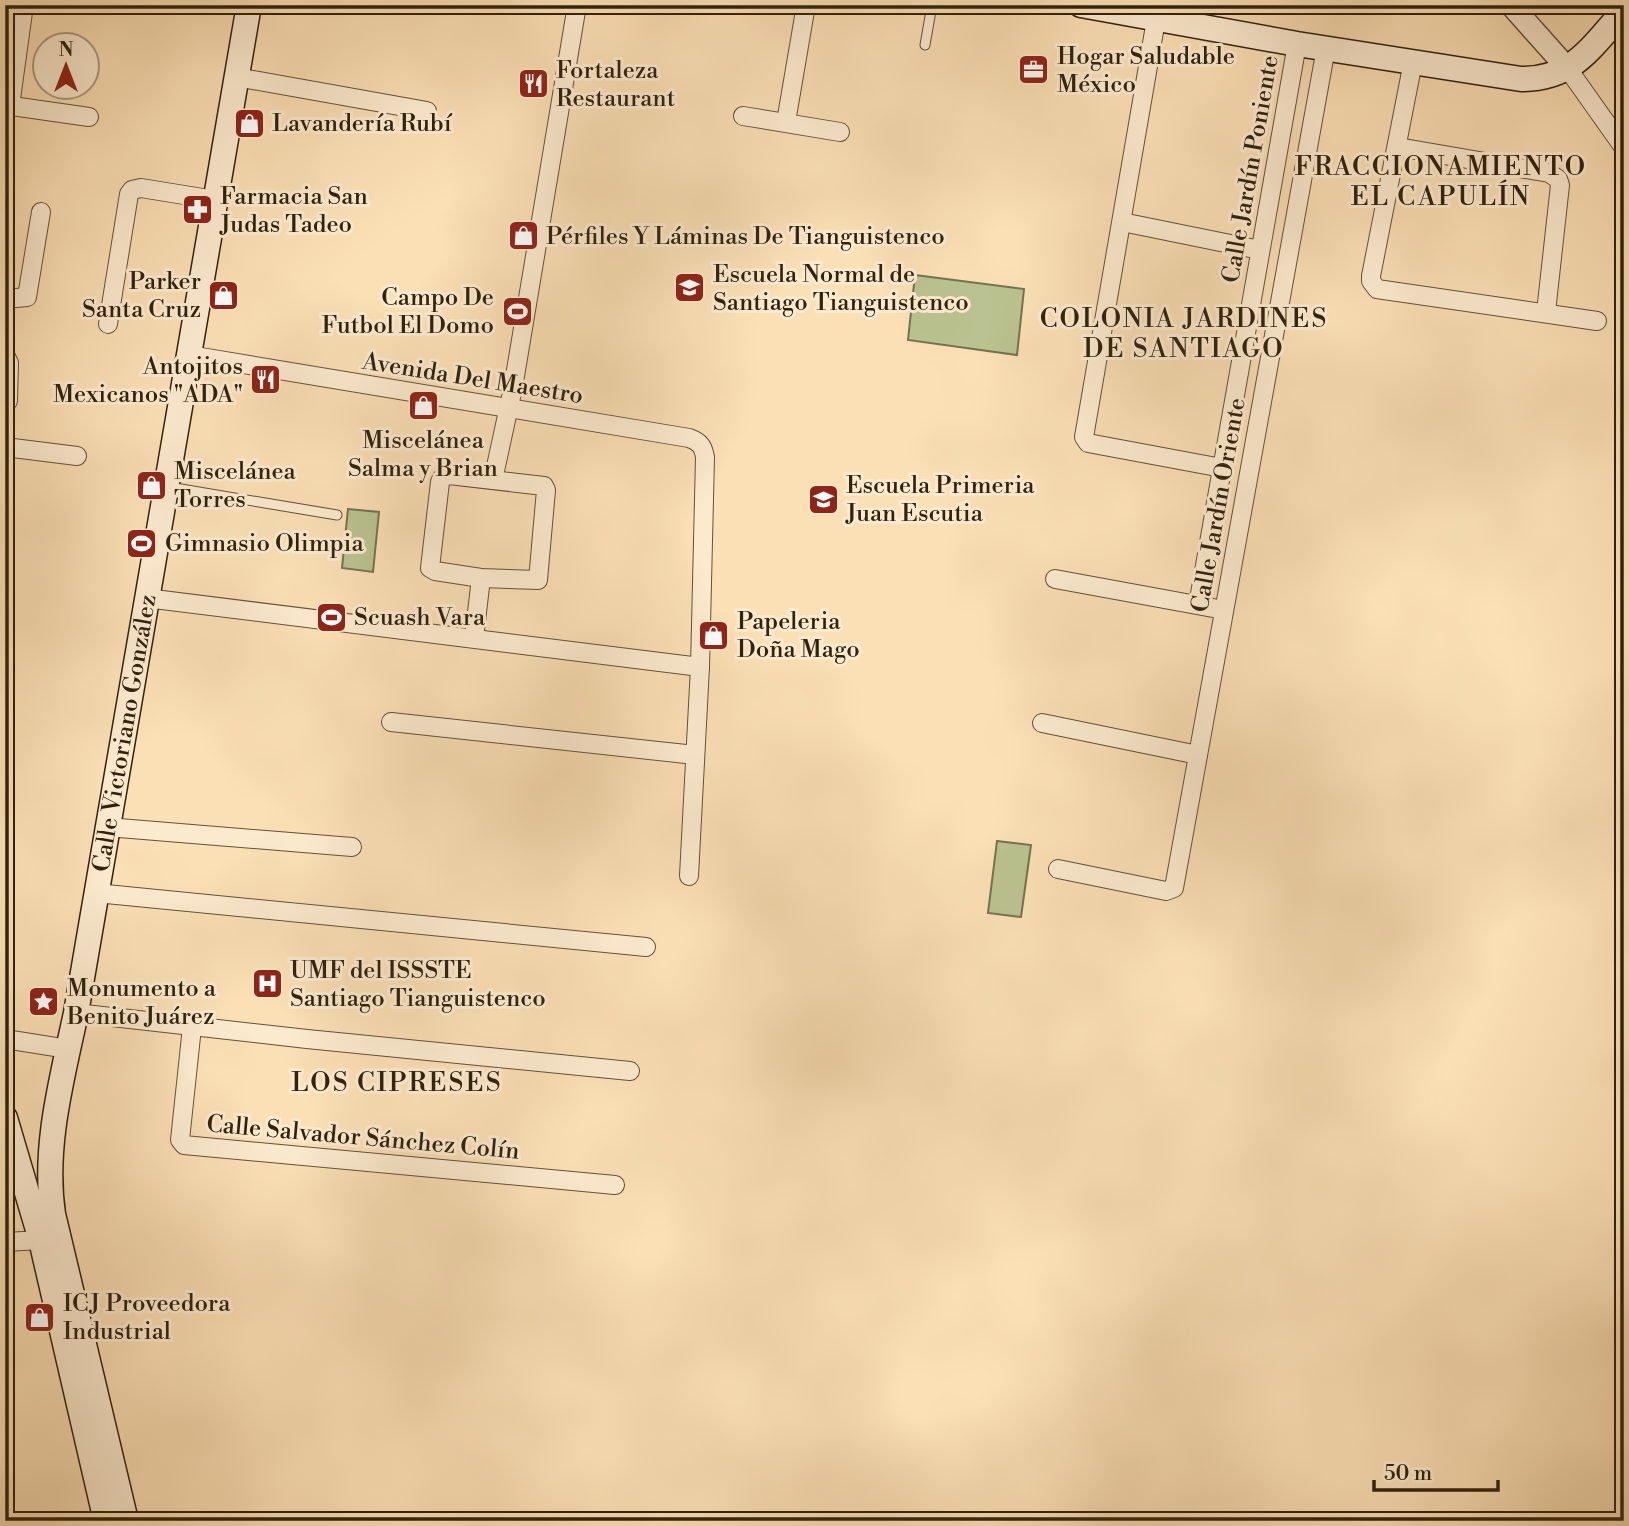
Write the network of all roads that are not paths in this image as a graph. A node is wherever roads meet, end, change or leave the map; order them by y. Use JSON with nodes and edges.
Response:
{"nodes":[{"id":1,"x":24,"y":5,"type":"edge"},
{"id":2,"x":249,"y":5,"type":"edge"},
{"id":3,"x":577,"y":5,"type":"edge"},
{"id":4,"x":806,"y":5,"type":"edge"},
{"id":5,"x":932,"y":5,"type":"edge"},
{"id":6,"x":1081,"y":5,"type":"edge"},
{"id":7,"x":1511,"y":5,"type":"edge"},
{"id":8,"x":1624,"y":11,"type":"edge"},
{"id":9,"x":1156,"y":20,"type":"junction"},
{"id":10,"x":1297,"y":44,"type":"junction"},
{"id":11,"x":925,"y":45,"type":"dead end"},
{"id":12,"x":1326,"y":48,"type":"junction"},
{"id":13,"x":1413,"y":62,"type":"junction"},
{"id":14,"x":1568,"y":69,"type":"junction"},
{"id":15,"x":236,"y":77,"type":"junction"},
{"id":16,"x":7,"y":106,"type":"edge"},
{"id":17,"x":426,"y":111,"type":"dead end"},
{"id":18,"x":743,"y":116,"type":"dead end"},
{"id":19,"x":89,"y":117,"type":"dead end"},
{"id":20,"x":786,"y":122,"type":"junction"},
{"id":21,"x":840,"y":132,"type":"dead end"},
{"id":22,"x":1398,"y":147,"type":"junction"},
{"id":23,"x":1624,"y":148,"type":"edge"},
{"id":24,"x":1274,"y":171,"type":"junction"},
{"id":25,"x":1303,"y":177,"type":"junction"},
{"id":26,"x":215,"y":200,"type":"junction"},
{"id":27,"x":41,"y":212,"type":"dead end"},
{"id":28,"x":1122,"y":222,"type":"junction"},
{"id":29,"x":1260,"y":250,"type":"junction"},
{"id":30,"x":5,"y":299,"type":"edge"},
{"id":31,"x":1546,"y":312,"type":"junction"},
{"id":32,"x":1597,"y":321,"type":"dead end"},
{"id":33,"x":108,"y":324,"type":"dead end"},
{"id":34,"x":5,"y":355,"type":"edge"},
{"id":35,"x":189,"y":355,"type":"junction"},
{"id":36,"x":8,"y":401,"type":"dead end"},
{"id":37,"x":507,"y":409,"type":"junction"},
{"id":38,"x":5,"y":447,"type":"edge"},
{"id":39,"x":77,"y":456,"type":"dead end"},
{"id":40,"x":1222,"y":468,"type":"junction"},
{"id":41,"x":493,"y":480,"type":"junction"},
{"id":42,"x":166,"y":487,"type":"junction"},
{"id":43,"x":337,"y":515,"type":"dead end"},
{"id":44,"x":481,"y":578,"type":"junction"},
{"id":45,"x":1055,"y":579,"type":"dead end"},
{"id":46,"x":146,"y":598,"type":"junction"},
{"id":47,"x":1198,"y":605,"type":"junction"},
{"id":48,"x":1224,"y":610,"type":"junction"},
{"id":49,"x":474,"y":638,"type":"junction"},
{"id":50,"x":700,"y":667,"type":"junction"},
{"id":51,"x":391,"y":722,"type":"dead end"},
{"id":52,"x":1042,"y":723,"type":"dead end"},
{"id":53,"x":695,"y":755,"type":"junction"},
{"id":54,"x":1198,"y":755,"type":"junction"},
{"id":55,"x":107,"y":827,"type":"junction"},
{"id":56,"x":352,"y":847,"type":"dead end"},
{"id":57,"x":1058,"y":869,"type":"dead end"},
{"id":58,"x":689,"y":876,"type":"dead end"},
{"id":59,"x":96,"y":893,"type":"junction"},
{"id":60,"x":646,"y":947,"type":"dead end"},
{"id":61,"x":76,"y":1013,"type":"junction"},
{"id":62,"x":192,"y":1027,"type":"junction"},
{"id":63,"x":5,"y":1039,"type":"edge"},
{"id":64,"x":68,"y":1049,"type":"junction"},
{"id":65,"x":630,"y":1071,"type":"dead end"},
{"id":66,"x":8,"y":1130,"type":"edge"},
{"id":67,"x":51,"y":1139,"type":"junction"},
{"id":68,"x":615,"y":1185,"type":"dead end"},
{"id":69,"x":41,"y":1240,"type":"junction"},
{"id":70,"x":5,"y":1242,"type":"edge"},
{"id":71,"x":106,"y":1521,"type":"edge"},
{"id":72,"x":126,"y":1521,"type":"edge"}],
"edges":[{"from":1,"to":16,"type":"street"},
{"from":2,"to":15,"type":"main road","name":"Calle Victoriano González"},
{"from":3,"to":37,"type":"street"},
{"from":4,"to":20,"type":"street"},
{"from":5,"to":11,"type":"lane"},
{"from":6,"to":9,"type":"main road"},
{"from":7,"to":14,"type":"street"},
{"from":8,"to":14,"type":"main road"},
{"from":9,"to":10,"type":"main road"},
{"from":9,"to":28,"type":"street"},
{"from":10,"to":12,"type":"main road"},
{"from":10,"to":24,"type":"street","name":"Calle Jardín Poniente"},
{"from":12,"to":13,"type":"main road"},
{"from":12,"to":25,"type":"street","name":"Calle Jardín Oriente"},
{"from":13,"to":14,"type":"main road"},
{"from":13,"to":22,"type":"street"},
{"from":14,"to":23,"type":"street"},
{"from":15,"to":17,"type":"street"},
{"from":15,"to":26,"type":"main road","name":"Calle Victoriano González"},
{"from":16,"to":19,"type":"street"},
{"from":18,"to":20,"type":"street"},
{"from":20,"to":21,"type":"street"},
{"from":22,"to":31,"type":"street"},
{"from":22,"to":31,"type":"street"},
{"from":24,"to":25,"type":"street"},
{"from":24,"to":29,"type":"street","name":"Calle Jardín Poniente"},
{"from":25,"to":48,"type":"street","name":"Calle Jardín Oriente"},
{"from":26,"to":33,"type":"street"},
{"from":26,"to":35,"type":"main road","name":"Calle Victoriano González"},
{"from":27,"to":30,"type":"street"},
{"from":28,"to":29,"type":"street"},
{"from":28,"to":40,"type":"street"},
{"from":29,"to":40,"type":"street","name":"Calle Jardín Poniente"},
{"from":31,"to":32,"type":"street"},
{"from":34,"to":36,"type":"street"},
{"from":35,"to":37,"type":"street","name":"Avenida Del Maestro"},
{"from":35,"to":42,"type":"main road","name":"Calle Victoriano González"},
{"from":37,"to":41,"type":"street"},
{"from":37,"to":50,"type":"street","name":"Avenida Del Maestro"},
{"from":38,"to":39,"type":"street"},
{"from":40,"to":47,"type":"street","name":"Calle Jardín Poniente"},
{"from":41,"to":44,"type":"street"},
{"from":41,"to":44,"type":"street"},
{"from":42,"to":43,"type":"lane"},
{"from":42,"to":46,"type":"main road","name":"Calle Victoriano González"},
{"from":44,"to":49,"type":"street"},
{"from":45,"to":47,"type":"street"},
{"from":46,"to":49,"type":"street"},
{"from":46,"to":55,"type":"main road","name":"Calle Victoriano González"},
{"from":47,"to":48,"type":"street"},
{"from":48,"to":54,"type":"street","name":"Calle Jardín Oriente"},
{"from":49,"to":50,"type":"street"},
{"from":50,"to":53,"type":"street"},
{"from":51,"to":53,"type":"street"},
{"from":52,"to":54,"type":"street"},
{"from":53,"to":58,"type":"street"},
{"from":54,"to":57,"type":"street","name":"Calle Jardín Oriente"},
{"from":55,"to":56,"type":"street"},
{"from":55,"to":59,"type":"main road","name":"Calle Victoriano González"},
{"from":59,"to":60,"type":"street"},
{"from":59,"to":61,"type":"main road","name":"Calle Victoriano González"},
{"from":61,"to":62,"type":"street"},
{"from":61,"to":64,"type":"main road","name":"Calle Victoriano González"},
{"from":62,"to":65,"type":"street"},
{"from":62,"to":68,"type":"street","name":"Calle Salvador Sánchez Colín"},
{"from":63,"to":64,"type":"street"},
{"from":64,"to":67,"type":"main road","name":"Calle Victoriano González"},
{"from":66,"to":67,"type":"main road"},
{"from":66,"to":69,"type":"main road"},
{"from":67,"to":72,"type":"main road","name":"Calle Victoriano González"},
{"from":69,"to":70,"type":"street"},
{"from":69,"to":71,"type":"main road"}]}
